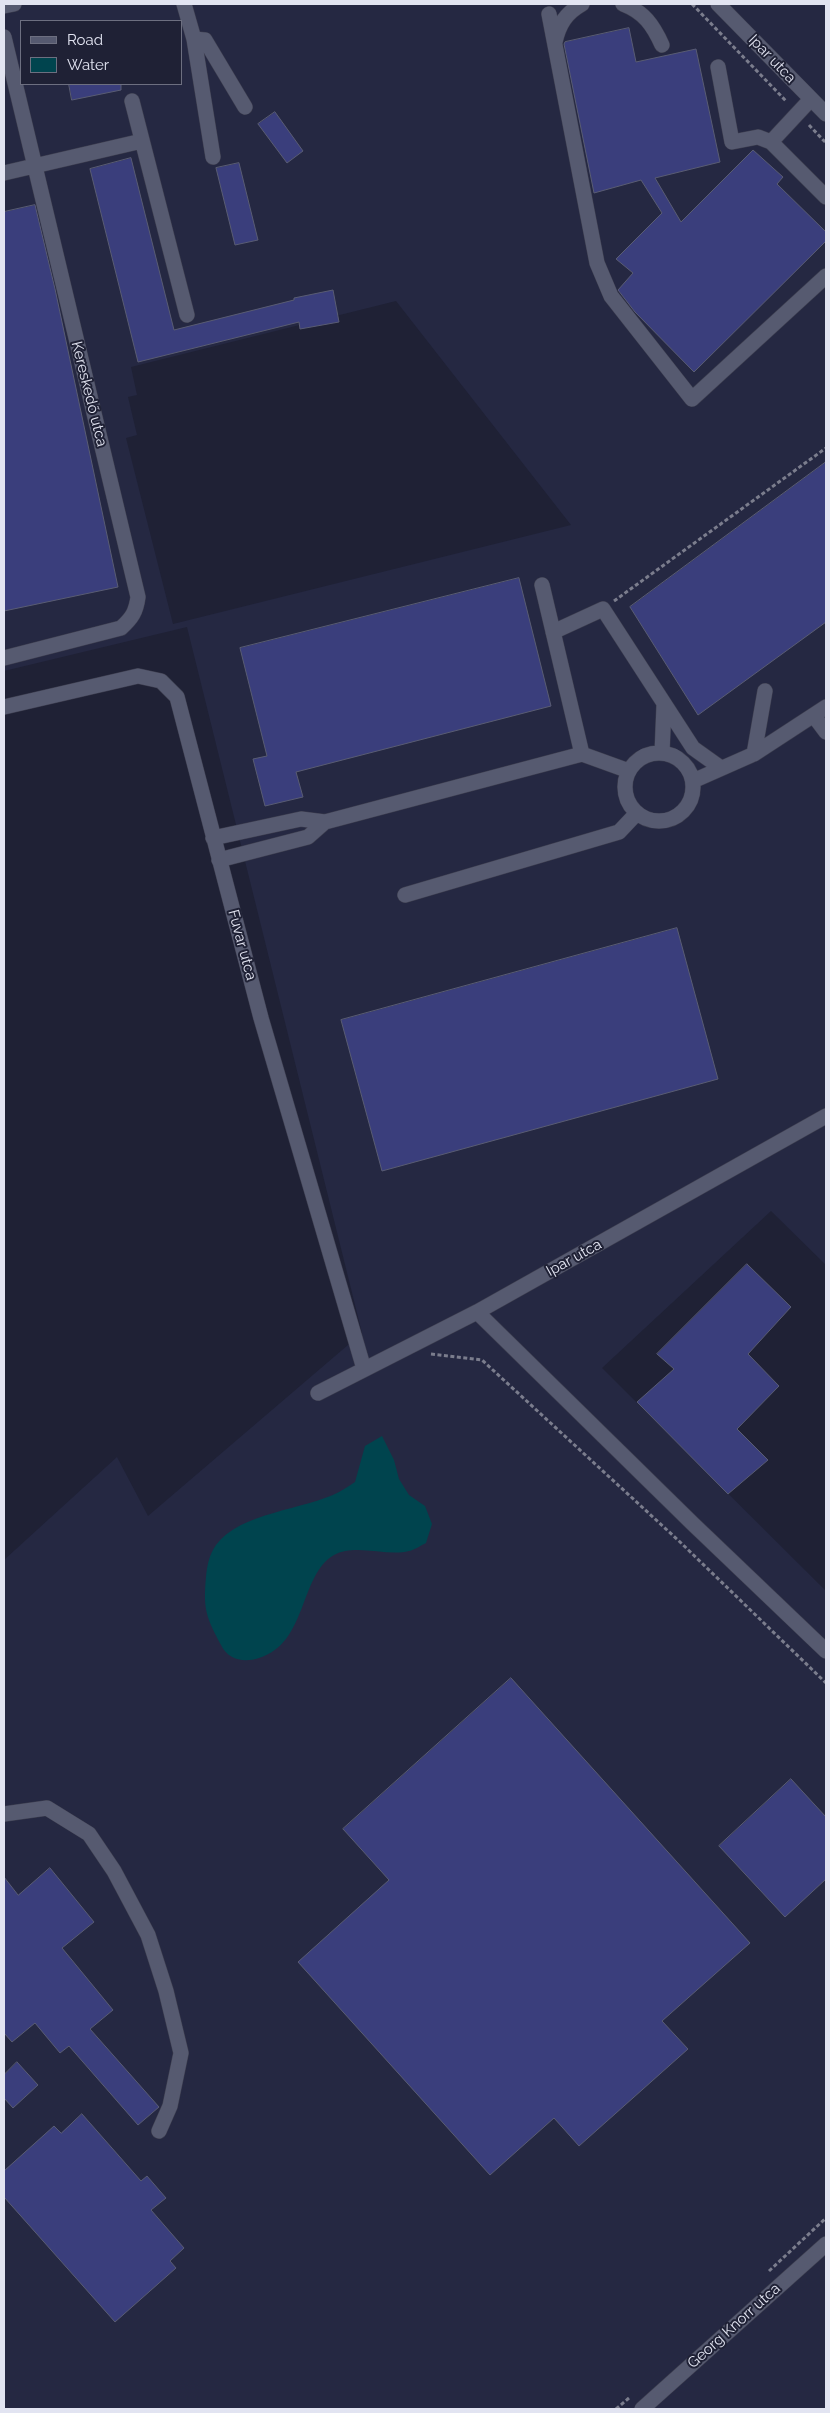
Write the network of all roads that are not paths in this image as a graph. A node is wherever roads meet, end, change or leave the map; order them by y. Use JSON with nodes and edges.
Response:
{"nodes":[{"id":1,"x":14,"y":4,"type":"edge"},
{"id":2,"x":184,"y":4,"type":"edge"},
{"id":3,"x":582,"y":4,"type":"edge"},
{"id":4,"x":718,"y":4,"type":"edge"},
{"id":5,"x":4,"y":6,"type":"edge"},
{"id":6,"x":634,"y":6,"type":"edge"},
{"id":7,"x":549,"y":14,"type":"dead end"},
{"id":8,"x":4,"y":37,"type":"edge"},
{"id":9,"x":194,"y":39,"type":"junction"},
{"id":10,"x":554,"y":43,"type":"junction"},
{"id":11,"x":662,"y":45,"type":"dead end"},
{"id":12,"x":718,"y":67,"type":"dead end"},
{"id":13,"x":811,"y":99,"type":"junction"},
{"id":14,"x":132,"y":101,"type":"dead end"},
{"id":15,"x":245,"y":107,"type":"dead end"},
{"id":16,"x":826,"y":114,"type":"edge"},
{"id":17,"x":142,"y":141,"type":"junction"},
{"id":18,"x":771,"y":142,"type":"junction"},
{"id":19,"x":213,"y":157,"type":"dead end"},
{"id":20,"x":34,"y":166,"type":"junction"},
{"id":21,"x":4,"y":173,"type":"edge"},
{"id":22,"x":826,"y":197,"type":"edge"},
{"id":23,"x":826,"y":276,"type":"edge"},
{"id":24,"x":187,"y":315,"type":"dead end"},
{"id":25,"x":542,"y":585,"type":"dead end"},
{"id":26,"x":553,"y":632,"type":"junction"},
{"id":27,"x":4,"y":658,"type":"edge"},
{"id":28,"x":765,"y":691,"type":"dead end"},
{"id":29,"x":664,"y":705,"type":"junction"},
{"id":30,"x":4,"y":707,"type":"edge"},
{"id":31,"x":820,"y":712,"type":"edge"},
{"id":32,"x":826,"y":732,"type":"edge"},
{"id":33,"x":662,"y":753,"type":"junction"},
{"id":34,"x":582,"y":754,"type":"junction"},
{"id":35,"x":754,"y":754,"type":"junction"},
{"id":36,"x":721,"y":768,"type":"junction"},
{"id":37,"x":629,"y":771,"type":"junction"},
{"id":38,"x":693,"y":781,"type":"junction"},
{"id":39,"x":637,"y":813,"type":"junction"},
{"id":40,"x":325,"y":822,"type":"junction"},
{"id":41,"x":213,"y":838,"type":"junction"},
{"id":42,"x":219,"y":860,"type":"junction"},
{"id":43,"x":405,"y":895,"type":"dead end"},
{"id":44,"x":826,"y":1116,"type":"edge"},
{"id":45,"x":477,"y":1312,"type":"junction"},
{"id":46,"x":364,"y":1369,"type":"junction"},
{"id":47,"x":318,"y":1393,"type":"dead end"},
{"id":48,"x":826,"y":1651,"type":"edge"},
{"id":49,"x":4,"y":1814,"type":"edge"},
{"id":50,"x":159,"y":2131,"type":"dead end"},
{"id":51,"x":826,"y":2244,"type":"edge"},
{"id":52,"x":642,"y":2409,"type":"edge"}],
"edges":[{"from":1,"to":5,"type":"street"},
{"from":2,"to":9,"type":"street"},
{"from":3,"to":10,"type":"street"},
{"from":4,"to":13,"type":"street","name":"Ipar utca"},
{"from":6,"to":11,"type":"street"},
{"from":7,"to":10,"type":"street"},
{"from":8,"to":20,"type":"street","name":"Kereskedő utca"},
{"from":9,"to":15,"type":"street"},
{"from":9,"to":19,"type":"street"},
{"from":10,"to":23,"type":"street"},
{"from":12,"to":18,"type":"street"},
{"from":13,"to":16,"type":"street","name":"Ipar utca"},
{"from":13,"to":18,"type":"street"},
{"from":14,"to":17,"type":"street"},
{"from":17,"to":20,"type":"street"},
{"from":17,"to":24,"type":"street"},
{"from":18,"to":22,"type":"street"},
{"from":20,"to":21,"type":"street"},
{"from":20,"to":27,"type":"street","name":"Kereskedő utca"},
{"from":25,"to":26,"type":"street"},
{"from":26,"to":29,"type":"street"},
{"from":26,"to":34,"type":"street"},
{"from":28,"to":35,"type":"street"},
{"from":29,"to":33,"type":"street"},
{"from":29,"to":36,"type":"street"},
{"from":30,"to":41,"type":"street","name":"Fuvar utca"},
{"from":31,"to":32,"type":"street"},
{"from":31,"to":35,"type":"street"},
{"from":33,"to":37,"type":"street"},
{"from":33,"to":38,"type":"street"},
{"from":34,"to":37,"type":"street"},
{"from":34,"to":40,"type":"street"},
{"from":35,"to":36,"type":"street"},
{"from":36,"to":38,"type":"street"},
{"from":37,"to":39,"type":"street"},
{"from":38,"to":39,"type":"street"},
{"from":39,"to":43,"type":"street"},
{"from":40,"to":41,"type":"street"},
{"from":40,"to":42,"type":"street"},
{"from":41,"to":42,"type":"street","name":"Fuvar utca"},
{"from":42,"to":46,"type":"street","name":"Fuvar utca"},
{"from":44,"to":45,"type":"street","name":"Ipar utca"},
{"from":45,"to":46,"type":"street","name":"Ipar utca"},
{"from":45,"to":48,"type":"street"},
{"from":46,"to":47,"type":"street","name":"Ipar utca"},
{"from":49,"to":50,"type":"street"},
{"from":51,"to":52,"type":"street","name":"Georg Knorr utca"}]}
